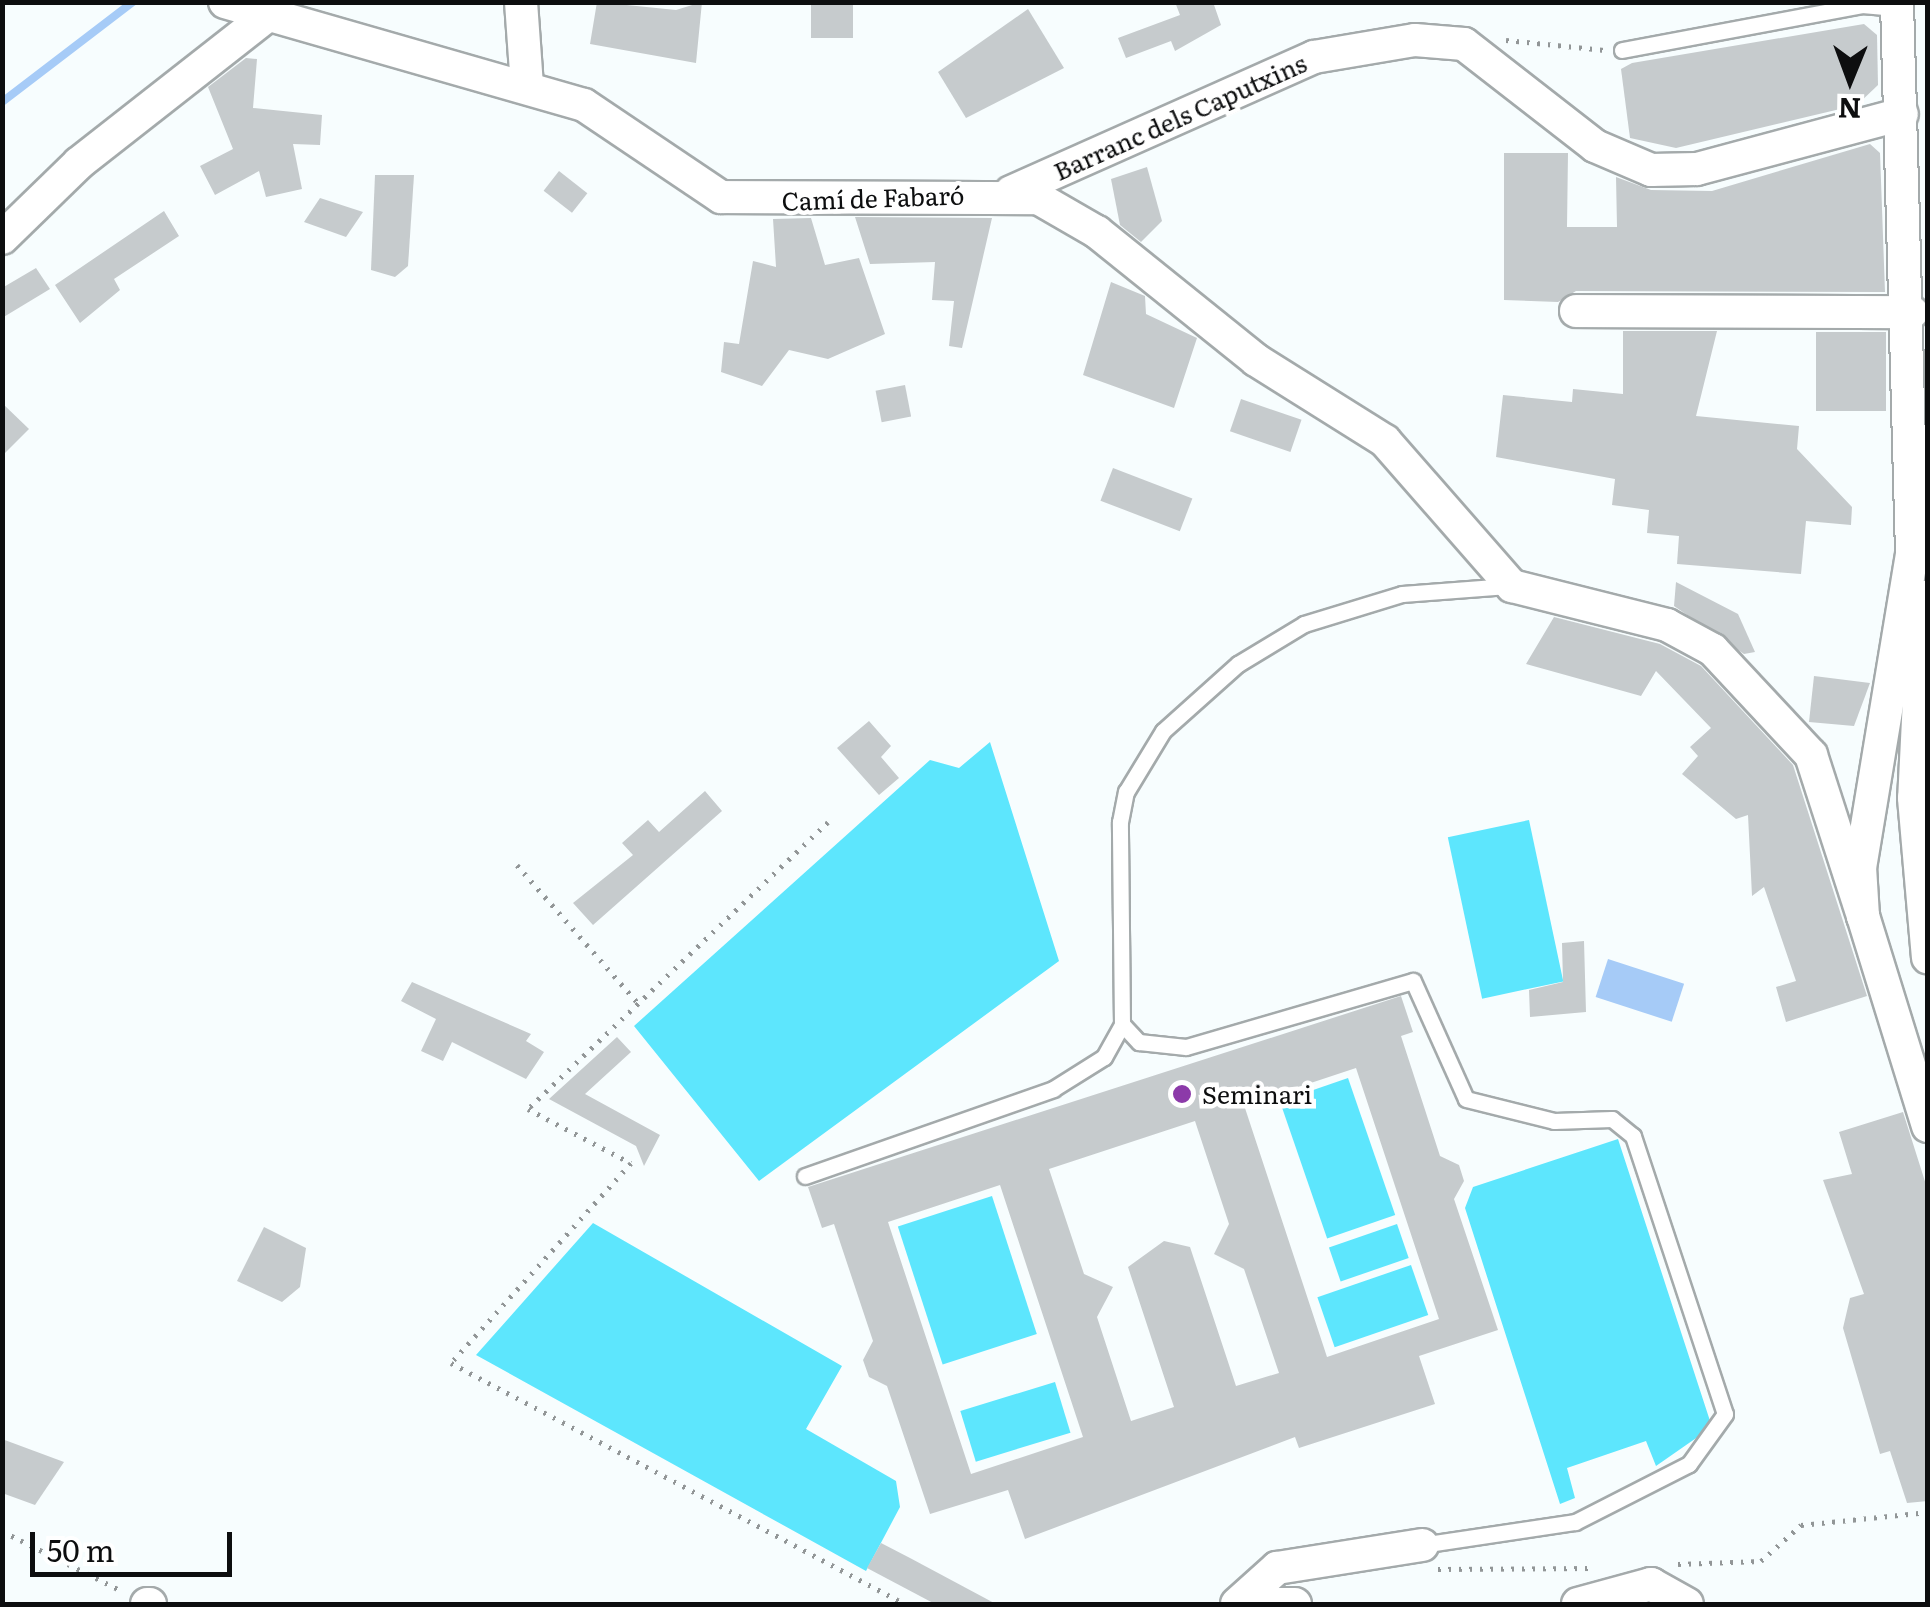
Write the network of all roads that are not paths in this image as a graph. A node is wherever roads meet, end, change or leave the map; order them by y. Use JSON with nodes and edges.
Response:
{"nodes":[{"id":1,"x":225,"y":2,"type":"edge"},
{"id":2,"x":521,"y":2,"type":"edge"},
{"id":3,"x":1897,"y":5,"type":"edge"},
{"id":4,"x":268,"y":14,"type":"junction"},
{"id":5,"x":1622,"y":50,"type":"road end"},
{"id":6,"x":527,"y":84,"type":"junction"},
{"id":7,"x":1902,"y":114,"type":"junction"},
{"id":8,"x":1011,"y":192,"type":"junction"},
{"id":9,"x":2,"y":238,"type":"edge"},
{"id":10,"x":1576,"y":311,"type":"dead end"},
{"id":11,"x":1912,"y":312,"type":"junction"},
{"id":12,"x":1914,"y":445,"type":"junction"},
{"id":13,"x":1512,"y":586,"type":"junction"},
{"id":14,"x":1859,"y":853,"type":"junction"},
{"id":15,"x":1928,"y":956,"type":"edge"},
{"id":16,"x":1122,"y":1024,"type":"junction"},
{"id":17,"x":1928,"y":1094,"type":"edge"},
{"id":18,"x":1928,"y":1126,"type":"edge"},
{"id":19,"x":805,"y":1176,"type":"dead end"},
{"id":20,"x":1422,"y":1556,"type":"joint"},
{"id":21,"x":1238,"y":1604,"type":"edge"},
{"id":22,"x":1294,"y":1604,"type":"edge"},
{"id":23,"x":1578,"y":1604,"type":"edge"},
{"id":24,"x":1687,"y":1604,"type":"edge"}],
"edges":[{"from":1,"to":4,"type":"street","name":"Camí de Fabaró"},
{"from":2,"to":6,"type":"street"},
{"from":3,"to":5,"type":"lane"},
{"from":3,"to":7,"type":"street"},
{"from":4,"to":6,"type":"street","name":"Camí de Fabaró"},
{"from":4,"to":9,"type":"street"},
{"from":6,"to":8,"type":"street","name":"Camí de Fabaró"},
{"from":7,"to":8,"type":"street","name":"Barranc dels Caputxins"},
{"from":7,"to":11,"type":"street"},
{"from":8,"to":13,"type":"street"},
{"from":10,"to":11,"type":"street"},
{"from":11,"to":12,"type":"street"},
{"from":12,"to":14,"type":"street"},
{"from":12,"to":15,"type":"street"},
{"from":13,"to":14,"type":"street"},
{"from":13,"to":16,"type":"lane"},
{"from":14,"to":17,"type":"street"},
{"from":14,"to":18,"type":"street"},
{"from":16,"to":19,"type":"lane"},
{"from":16,"to":20,"type":"lane"},
{"from":20,"to":21,"type":"street"},
{"from":21,"to":22,"type":"street"},
{"from":23,"to":24,"type":"street"}]}
